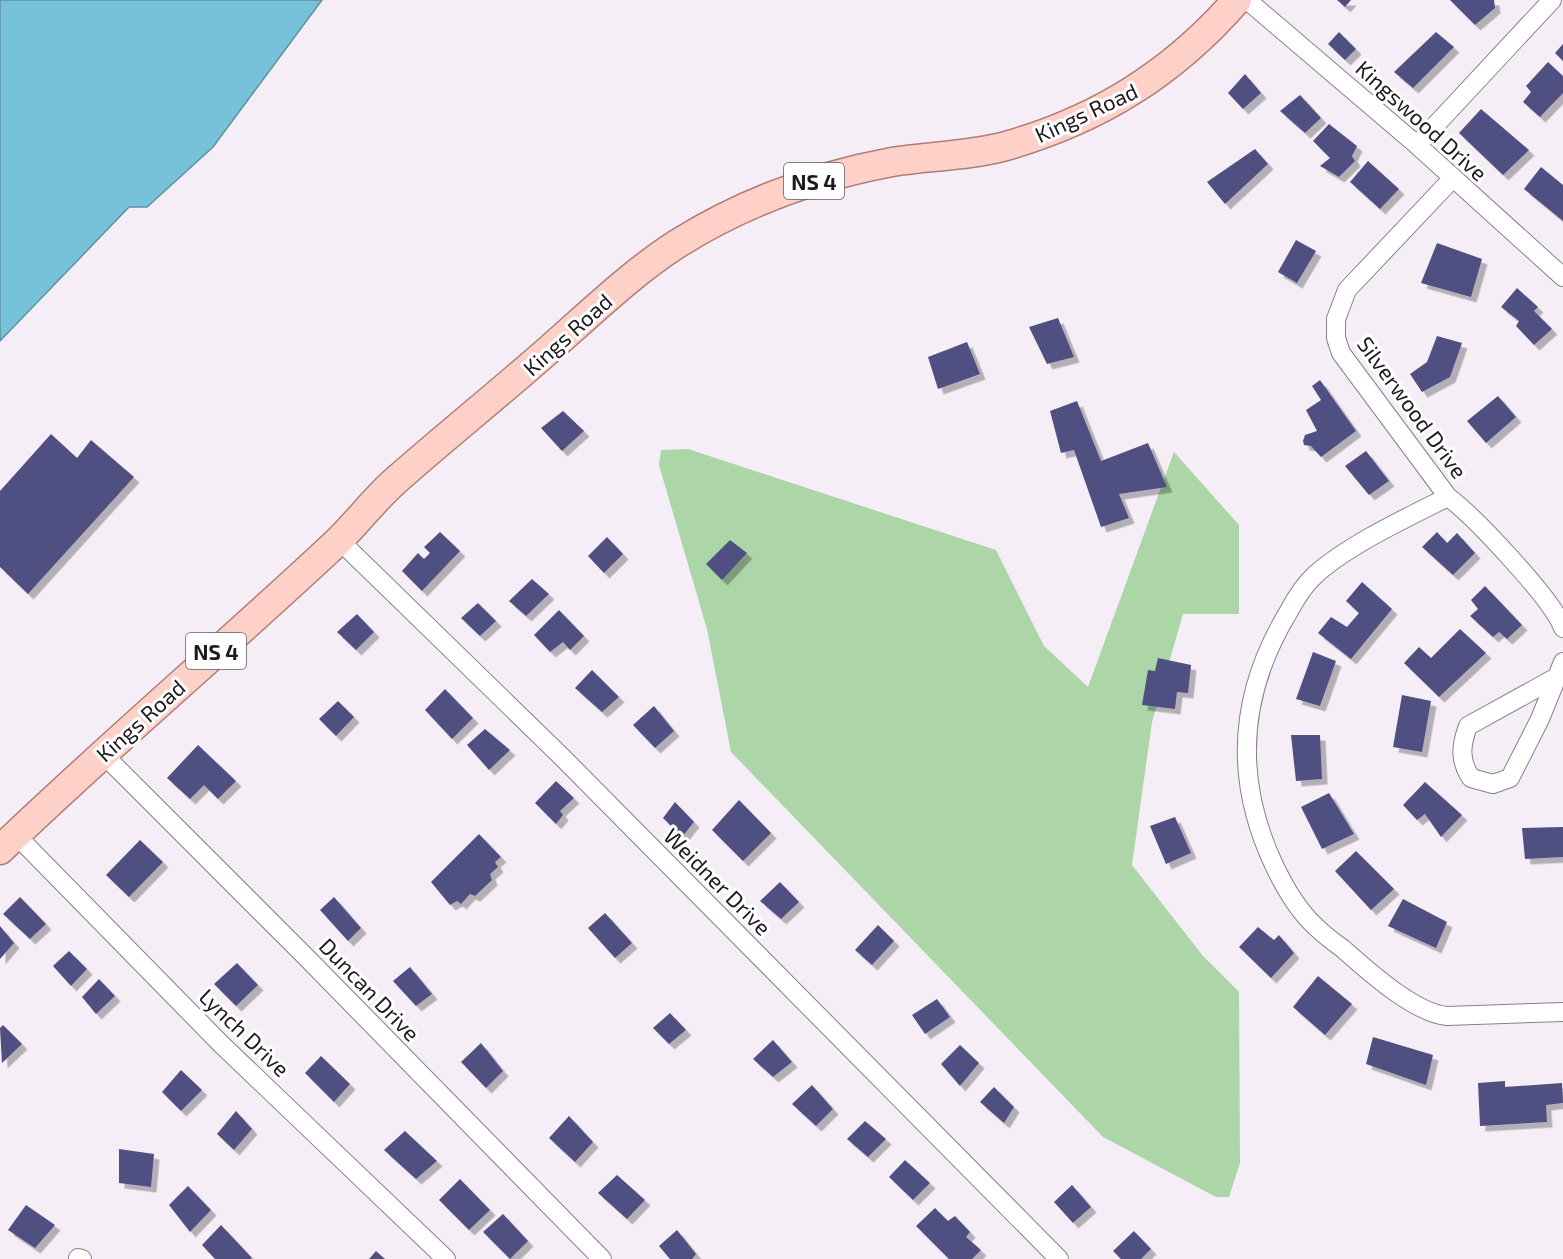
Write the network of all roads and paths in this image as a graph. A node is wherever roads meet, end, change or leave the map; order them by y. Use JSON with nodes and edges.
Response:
{"nodes":[{"id":1,"x":1237,"y":0,"type":"edge"},
{"id":2,"x":1247,"y":0,"type":"edge"},
{"id":3,"x":1552,"y":0,"type":"edge"},
{"id":4,"x":1417,"y":145,"type":"junction"},
{"id":5,"x":1452,"y":179,"type":"junction"},
{"id":6,"x":1563,"y":277,"type":"edge"},
{"id":7,"x":1448,"y":497,"type":"junction"},
{"id":8,"x":339,"y":540,"type":"junction"},
{"id":9,"x":1563,"y":628,"type":"edge"},
{"id":10,"x":1559,"y":670,"type":"edge"},
{"id":11,"x":102,"y":753,"type":"junction"},
{"id":12,"x":8,"y":842,"type":"edge"},
{"id":13,"x":1563,"y":1012,"type":"edge"},
{"id":14,"x":446,"y":1259,"type":"edge"},
{"id":15,"x":602,"y":1259,"type":"edge"},
{"id":16,"x":1059,"y":1259,"type":"edge"}],
"edges":[{"from":1,"to":8,"type":"main road","name":"Kings Road","number":"NS 4"},
{"from":2,"to":4,"type":"street","name":"Kingswood Drive"},
{"from":3,"to":4,"type":"street"},
{"from":4,"to":5,"type":"street","name":"Kingswood Drive"},
{"from":5,"to":6,"type":"street","name":"Kingswood Drive"},
{"from":5,"to":7,"type":"street","name":"Silverwood Drive"},
{"from":7,"to":9,"type":"street","name":"Silverwood Drive"},
{"from":7,"to":13,"type":"street"},
{"from":8,"to":11,"type":"main road","name":"Kings Road","number":"NS 4"},
{"from":8,"to":16,"type":"street","name":"Weidner Drive"},
{"from":10,"to":10,"type":"street"},
{"from":11,"to":12,"type":"main road","name":"Kings Road","number":"NS 4"},
{"from":11,"to":15,"type":"street","name":"Duncan Drive"},
{"from":12,"to":14,"type":"street","name":"Lynch Drive"}]}
